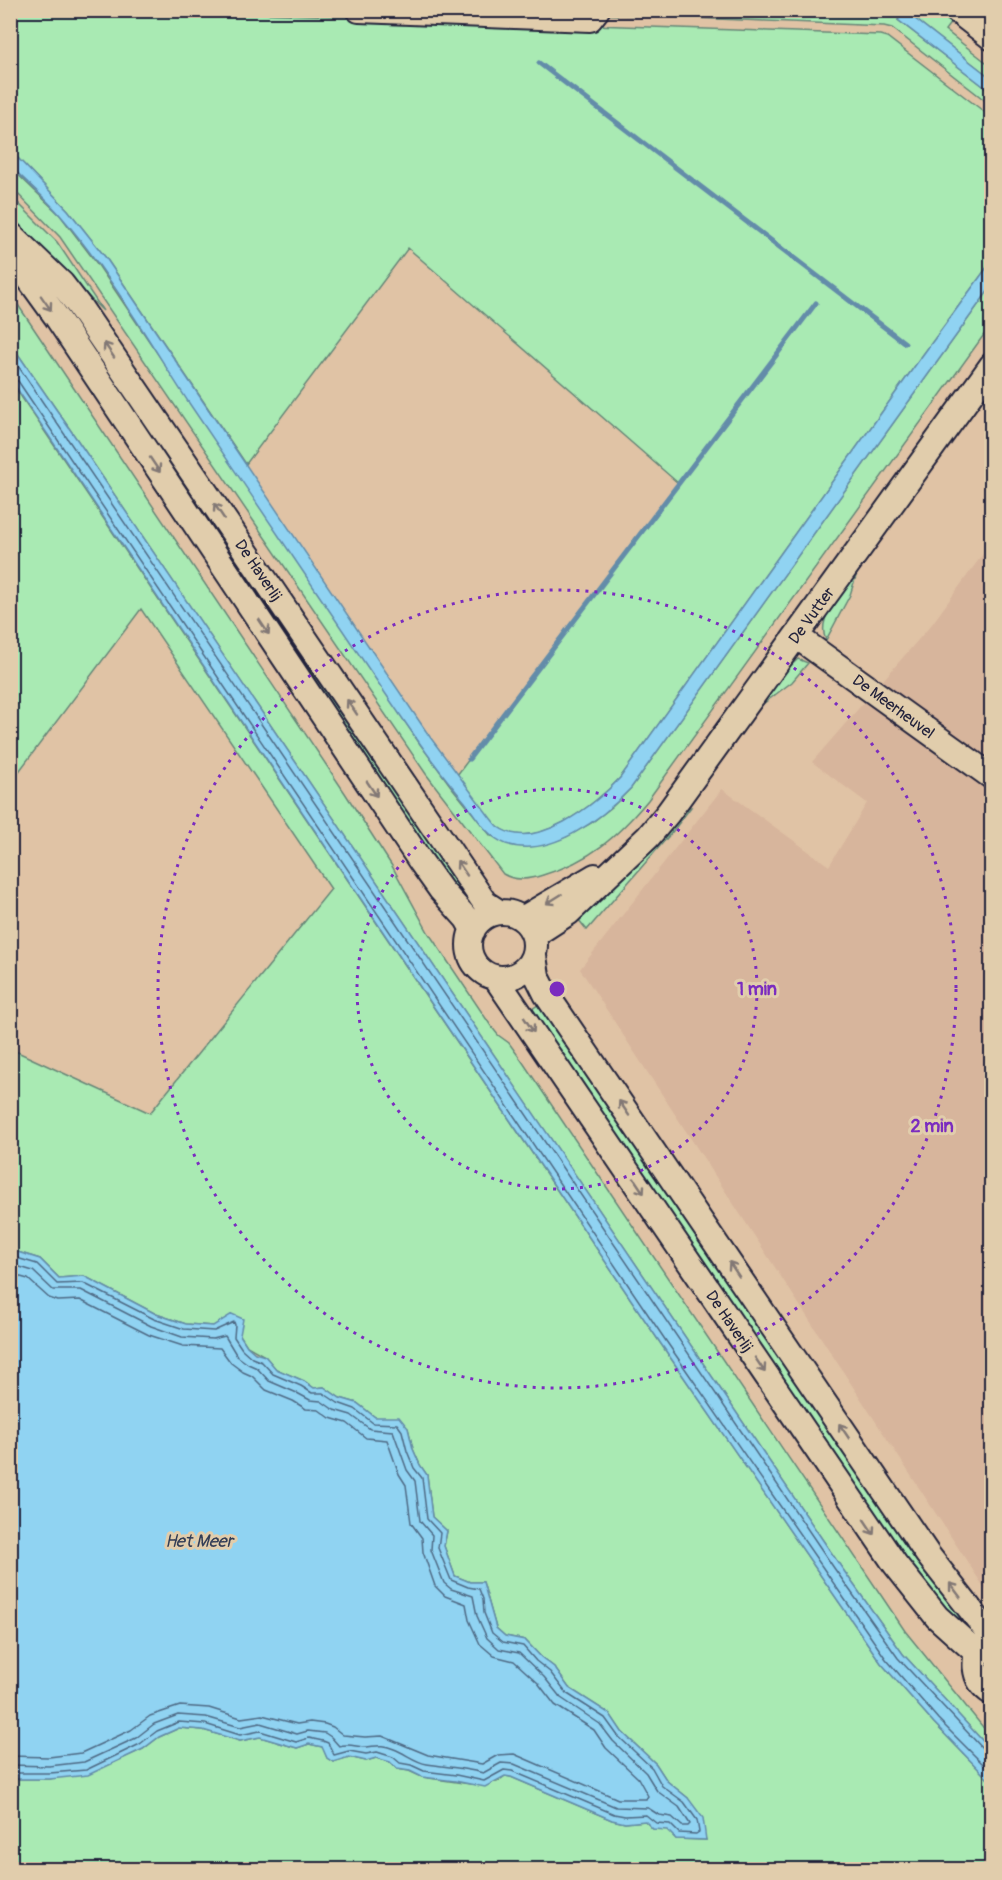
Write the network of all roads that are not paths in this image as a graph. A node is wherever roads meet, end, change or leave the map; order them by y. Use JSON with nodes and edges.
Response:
{"nodes":[{"id":1,"x":359,"y":10,"type":"edge"},
{"id":2,"x":597,"y":10,"type":"edge"},
{"id":3,"x":956,"y":10,"type":"edge"},
{"id":4,"x":992,"y":38,"type":"edge"},
{"id":5,"x":10,"y":234,"type":"edge"},
{"id":6,"x":10,"y":257,"type":"edge"},
{"id":7,"x":992,"y":365,"type":"edge"},
{"id":8,"x":796,"y":636,"type":"junction"},
{"id":9,"x":992,"y":777,"type":"edge"},
{"id":10,"x":499,"y":912,"type":"junction"},
{"id":11,"x":473,"y":930,"type":"junction"},
{"id":12,"x":530,"y":937,"type":"junction"},
{"id":13,"x":495,"y":977,"type":"junction"},
{"id":14,"x":987,"y":1642,"type":"edge"},
{"id":15,"x":992,"y":1693,"type":"edge"}],
"edges":[{"from":1,"to":2,"type":"street"},
{"from":3,"to":4,"type":"street"},
{"from":10,"to":5,"type":"street","name":"De Haverlij","one_way":true},
{"from":6,"to":11,"type":"street","name":"De Haverlij","one_way":true},
{"from":7,"to":8,"type":"street","name":"De Vutter"},
{"from":8,"to":9,"type":"street","name":"De Meerheuvel"},
{"from":8,"to":12,"type":"street","name":"De Vutter"},
{"from":10,"to":11,"type":"street"},
{"from":10,"to":12,"type":"street"},
{"from":11,"to":13,"type":"street"},
{"from":12,"to":13,"type":"street"},
{"from":14,"to":12,"type":"street","name":"De Haverlij","one_way":true},
{"from":13,"to":14,"type":"street","name":"De Haverlij","one_way":true},
{"from":14,"to":15,"type":"street"}]}
